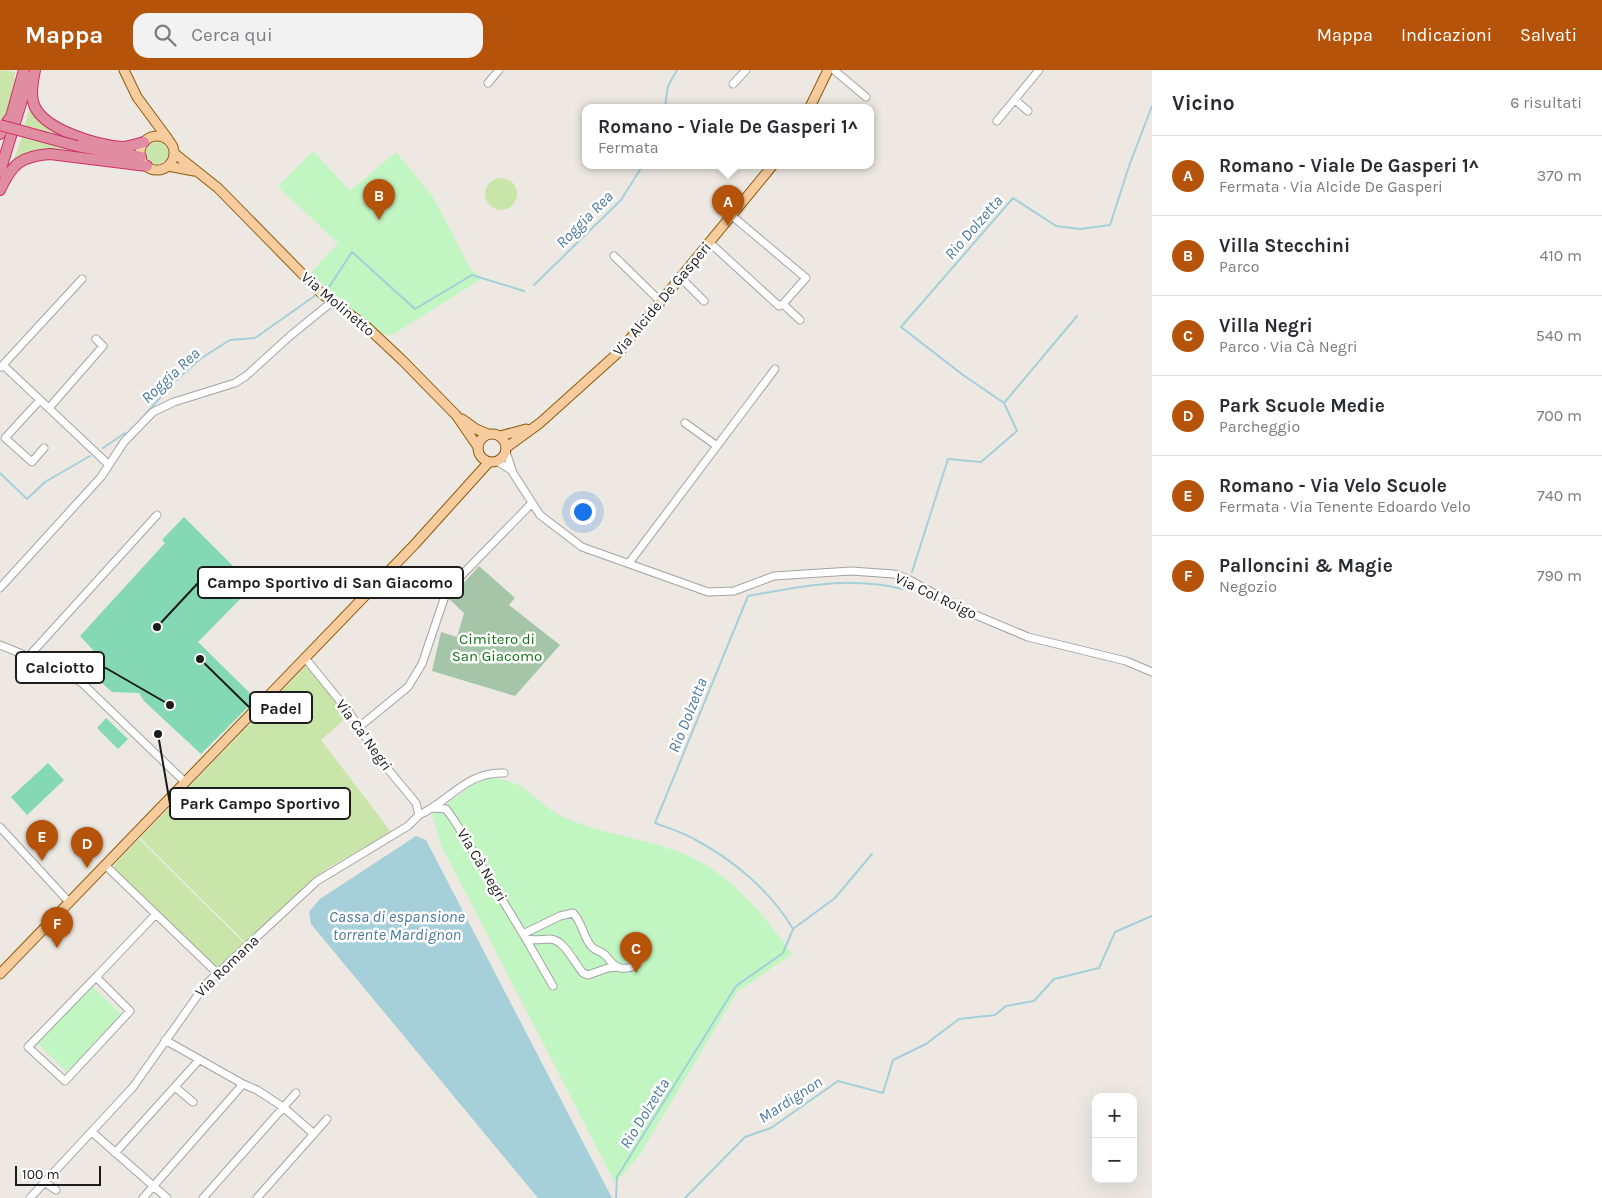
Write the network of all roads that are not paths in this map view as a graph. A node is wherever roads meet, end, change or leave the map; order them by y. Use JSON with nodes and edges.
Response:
{"nodes":[{"id":1,"x":17,"y":70,"type":"edge"},
{"id":2,"x":24,"y":70,"type":"edge"},
{"id":3,"x":31,"y":70,"type":"edge"},
{"id":4,"x":35,"y":70,"type":"edge"},
{"id":5,"x":124,"y":70,"type":"edge"},
{"id":6,"x":499,"y":70,"type":"edge"},
{"id":7,"x":828,"y":70,"type":"edge"},
{"id":8,"x":834,"y":70,"type":"edge"},
{"id":9,"x":1039,"y":70,"type":"edge"},
{"id":10,"x":743,"y":71,"type":"edge"},
{"id":11,"x":488,"y":82,"type":"dead end"},
{"id":12,"x":733,"y":84,"type":"dead end"},
{"id":13,"x":866,"y":98,"type":"dead end"},
{"id":14,"x":1015,"y":100,"type":"junction"},
{"id":15,"x":15,"y":103,"type":"junction"},
{"id":16,"x":811,"y":104,"type":"edge"},
{"id":17,"x":1028,"y":112,"type":"dead end"},
{"id":18,"x":12,"y":114,"type":"junction"},
{"id":19,"x":153,"y":120,"type":"junction"},
{"id":20,"x":997,"y":121,"type":"dead end"},
{"id":21,"x":0,"y":124,"type":"edge"},
{"id":22,"x":0,"y":134,"type":"edge"},
{"id":23,"x":148,"y":139,"type":"junction"},
{"id":24,"x":170,"y":143,"type":"junction"},
{"id":25,"x":174,"y":153,"type":"junction"},
{"id":26,"x":0,"y":154,"type":"edge"},
{"id":27,"x":141,"y":157,"type":"junction"},
{"id":28,"x":147,"y":166,"type":"junction"},
{"id":29,"x":168,"y":166,"type":"junction"},
{"id":30,"x":770,"y":169,"type":"edge"},
{"id":31,"x":0,"y":172,"type":"edge"},
{"id":32,"x":199,"y":172,"type":"junction"},
{"id":33,"x":0,"y":190,"type":"edge"},
{"id":34,"x":731,"y":216,"type":"junction"},
{"id":35,"x":709,"y":242,"type":"junction"},
{"id":36,"x":614,"y":256,"type":"dead end"},
{"id":37,"x":680,"y":278,"type":"junction"},
{"id":38,"x":82,"y":279,"type":"dead end"},
{"id":39,"x":334,"y":301,"type":"junction"},
{"id":40,"x":704,"y":301,"type":"dead end"},
{"id":41,"x":661,"y":302,"type":"junction"},
{"id":42,"x":783,"y":304,"type":"junction"},
{"id":43,"x":800,"y":320,"type":"dead end"},
{"id":44,"x":96,"y":339,"type":"dead end"},
{"id":45,"x":2,"y":367,"type":"edge"},
{"id":46,"x":775,"y":370,"type":"dead end"},
{"id":47,"x":40,"y":400,"type":"junction"},
{"id":48,"x":49,"y":408,"type":"junction"},
{"id":49,"x":456,"y":415,"type":"junction"},
{"id":50,"x":540,"y":423,"type":"junction"},
{"id":51,"x":685,"y":423,"type":"dead end"},
{"id":52,"x":488,"y":434,"type":"junction"},
{"id":53,"x":500,"y":436,"type":"junction"},
{"id":54,"x":717,"y":446,"type":"junction"},
{"id":55,"x":44,"y":448,"type":"dead end"},
{"id":56,"x":507,"y":449,"type":"junction"},
{"id":57,"x":479,"y":450,"type":"junction"},
{"id":58,"x":493,"y":462,"type":"junction"},
{"id":59,"x":108,"y":464,"type":"junction"},
{"id":60,"x":512,"y":471,"type":"junction"},
{"id":61,"x":461,"y":495,"type":"junction"},
{"id":62,"x":531,"y":504,"type":"junction"},
{"id":63,"x":157,"y":515,"type":"dead end"},
{"id":64,"x":629,"y":563,"type":"junction"},
{"id":65,"x":0,"y":588,"type":"edge"},
{"id":66,"x":0,"y":645,"type":"edge"},
{"id":67,"x":28,"y":657,"type":"junction"},
{"id":68,"x":306,"y":658,"type":"junction"},
{"id":69,"x":1152,"y":672,"type":"edge"},
{"id":70,"x":359,"y":727,"type":"junction"},
{"id":71,"x":504,"y":773,"type":"dead end"},
{"id":72,"x":185,"y":782,"type":"junction"},
{"id":73,"x":432,"y":808,"type":"junction"},
{"id":74,"x":419,"y":815,"type":"junction"},
{"id":75,"x":0,"y":826,"type":"edge"},
{"id":76,"x":105,"y":865,"type":"junction"},
{"id":77,"x":69,"y":902,"type":"junction"},
{"id":78,"x":155,"y":915,"type":"junction"},
{"id":79,"x":525,"y":936,"type":"junction"},
{"id":80,"x":638,"y":964,"type":"dead end"},
{"id":81,"x":617,"y":968,"type":"junction"},
{"id":82,"x":217,"y":973,"type":"junction"},
{"id":83,"x":0,"y":974,"type":"edge"},
{"id":84,"x":96,"y":977,"type":"junction"},
{"id":85,"x":553,"y":986,"type":"dead end"},
{"id":86,"x":165,"y":1040,"type":"junction"},
{"id":87,"x":199,"y":1060,"type":"junction"},
{"id":88,"x":242,"y":1084,"type":"junction"},
{"id":89,"x":175,"y":1086,"type":"junction"},
{"id":90,"x":296,"y":1093,"type":"dead end"},
{"id":91,"x":193,"y":1102,"type":"dead end"},
{"id":92,"x":283,"y":1107,"type":"junction"},
{"id":93,"x":327,"y":1119,"type":"dead end"},
{"id":94,"x":92,"y":1132,"type":"junction"},
{"id":95,"x":314,"y":1134,"type":"junction"},
{"id":96,"x":115,"y":1153,"type":"junction"},
{"id":97,"x":44,"y":1182,"type":"junction"},
{"id":98,"x":154,"y":1186,"type":"junction"},
{"id":99,"x":56,"y":1190,"type":"dead end"},
{"id":100,"x":30,"y":1198,"type":"edge"},
{"id":101,"x":143,"y":1198,"type":"edge"},
{"id":102,"x":167,"y":1198,"type":"edge"},
{"id":103,"x":203,"y":1198,"type":"edge"},
{"id":104,"x":257,"y":1198,"type":"edge"}],
"edges":[{"from":1,"to":15,"type":"highway"},
{"from":2,"to":15,"type":"highway"},
{"from":3,"to":31,"type":"highway"},
{"from":4,"to":23,"type":"highway"},
{"from":5,"to":19,"type":"main road"},
{"from":6,"to":11,"type":"street"},
{"from":7,"to":16,"type":"main road"},
{"from":8,"to":13,"type":"street"},
{"from":9,"to":14,"type":"street"},
{"from":10,"to":12,"type":"street"},
{"from":14,"to":17,"type":"street"},
{"from":14,"to":20,"type":"street"},
{"from":15,"to":18,"type":"highway"},
{"from":18,"to":22,"type":"highway"},
{"from":18,"to":26,"type":"highway"},
{"from":19,"to":23,"type":"main road"},
{"from":19,"to":24,"type":"main road"},
{"from":21,"to":27,"type":"highway","bridge":true},
{"from":23,"to":24,"type":"main road"},
{"from":23,"to":27,"type":"main road"},
{"from":24,"to":25,"type":"main road"},
{"from":25,"to":29,"type":"main road"},
{"from":25,"to":32,"type":"main road","name":"Via Molinetto"},
{"from":27,"to":28,"type":"main road"},
{"from":28,"to":29,"type":"main road","name":"Via Molinetto"},
{"from":28,"to":33,"type":"highway"},
{"from":29,"to":32,"type":"main road","name":"Via Molinetto"},
{"from":30,"to":34,"type":"main road","name":"Via Alcide De Gasperi"},
{"from":32,"to":39,"type":"main road","name":"Via Molinetto"},
{"from":34,"to":35,"type":"main road","name":"Via Alcide De Gasperi"},
{"from":34,"to":42,"type":"street"},
{"from":35,"to":37,"type":"main road","name":"Via Alcide De Gasperi"},
{"from":35,"to":42,"type":"street"},
{"from":36,"to":41,"type":"street"},
{"from":37,"to":40,"type":"street"},
{"from":37,"to":41,"type":"main road","name":"Via Alcide De Gasperi"},
{"from":38,"to":45,"type":"street"},
{"from":39,"to":49,"type":"main road","name":"Via Molinetto"},
{"from":39,"to":59,"type":"street"},
{"from":41,"to":50,"type":"main road","name":"Via Alcide De Gasperi"},
{"from":42,"to":43,"type":"street"},
{"from":44,"to":48,"type":"street"},
{"from":45,"to":47,"type":"street"},
{"from":46,"to":54,"type":"street"},
{"from":47,"to":48,"type":"street"},
{"from":47,"to":55,"type":"street"},
{"from":48,"to":59,"type":"street"},
{"from":49,"to":52,"type":"main road","name":"Via Molinetto"},
{"from":49,"to":57,"type":"main road","name":"Via Molinetto"},
{"from":50,"to":53,"type":"main road","name":"Via Alcide De Gasperi"},
{"from":50,"to":56,"type":"main road","name":"Via Alcide De Gasperi"},
{"from":51,"to":54,"type":"street"},
{"from":52,"to":53,"type":"main road"},
{"from":52,"to":57,"type":"main road"},
{"from":53,"to":56,"type":"main road"},
{"from":54,"to":64,"type":"street"},
{"from":56,"to":58,"type":"main road"},
{"from":56,"to":60,"type":"street","name":"Via Col Roigo"},
{"from":57,"to":58,"type":"main road"},
{"from":57,"to":61,"type":"main road"},
{"from":58,"to":60,"type":"street","name":"Via Col Roigo"},
{"from":58,"to":61,"type":"main road"},
{"from":59,"to":65,"type":"street"},
{"from":60,"to":62,"type":"street","name":"Via Col Roigo"},
{"from":61,"to":68,"type":"main road"},
{"from":62,"to":64,"type":"street","name":"Via Col Roigo"},
{"from":62,"to":70,"type":"street"},
{"from":63,"to":67,"type":"street"},
{"from":64,"to":69,"type":"street","name":"Via Col Roigo"},
{"from":66,"to":67,"type":"street"},
{"from":67,"to":72,"type":"street"},
{"from":68,"to":70,"type":"street","name":"Via Ca' Negri"},
{"from":68,"to":72,"type":"main road"},
{"from":70,"to":74,"type":"street","name":"Via Ca' Negri"},
{"from":71,"to":73,"type":"street"},
{"from":72,"to":76,"type":"main road"},
{"from":73,"to":74,"type":"street"},
{"from":73,"to":79,"type":"street","name":"Via Cà Negri"},
{"from":74,"to":82,"type":"street","name":"Via Romana"},
{"from":75,"to":77,"type":"street"},
{"from":76,"to":77,"type":"main road"},
{"from":76,"to":78,"type":"street"},
{"from":77,"to":83,"type":"main road"},
{"from":78,"to":82,"type":"street"},
{"from":78,"to":84,"type":"street"},
{"from":79,"to":81,"type":"street"},
{"from":79,"to":81,"type":"street"},
{"from":79,"to":85,"type":"street","name":"Via Cà Negri"},
{"from":80,"to":81,"type":"street"},
{"from":82,"to":86,"type":"street","name":"Via Romana"},
{"from":84,"to":84,"type":"street"},
{"from":86,"to":87,"type":"street"},
{"from":86,"to":94,"type":"street","name":"Via Romana"},
{"from":87,"to":88,"type":"street"},
{"from":87,"to":89,"type":"street"},
{"from":88,"to":92,"type":"street"},
{"from":88,"to":98,"type":"street"},
{"from":89,"to":91,"type":"street"},
{"from":89,"to":96,"type":"street"},
{"from":90,"to":92,"type":"street"},
{"from":92,"to":95,"type":"street"},
{"from":92,"to":103,"type":"street"},
{"from":93,"to":95,"type":"street"},
{"from":94,"to":96,"type":"street"},
{"from":94,"to":97,"type":"street","name":"Via Romana"},
{"from":95,"to":104,"type":"street"},
{"from":96,"to":98,"type":"street"},
{"from":97,"to":99,"type":"street"},
{"from":97,"to":100,"type":"street","name":"Via Romana"},
{"from":98,"to":101,"type":"street"},
{"from":98,"to":102,"type":"street"}]}
